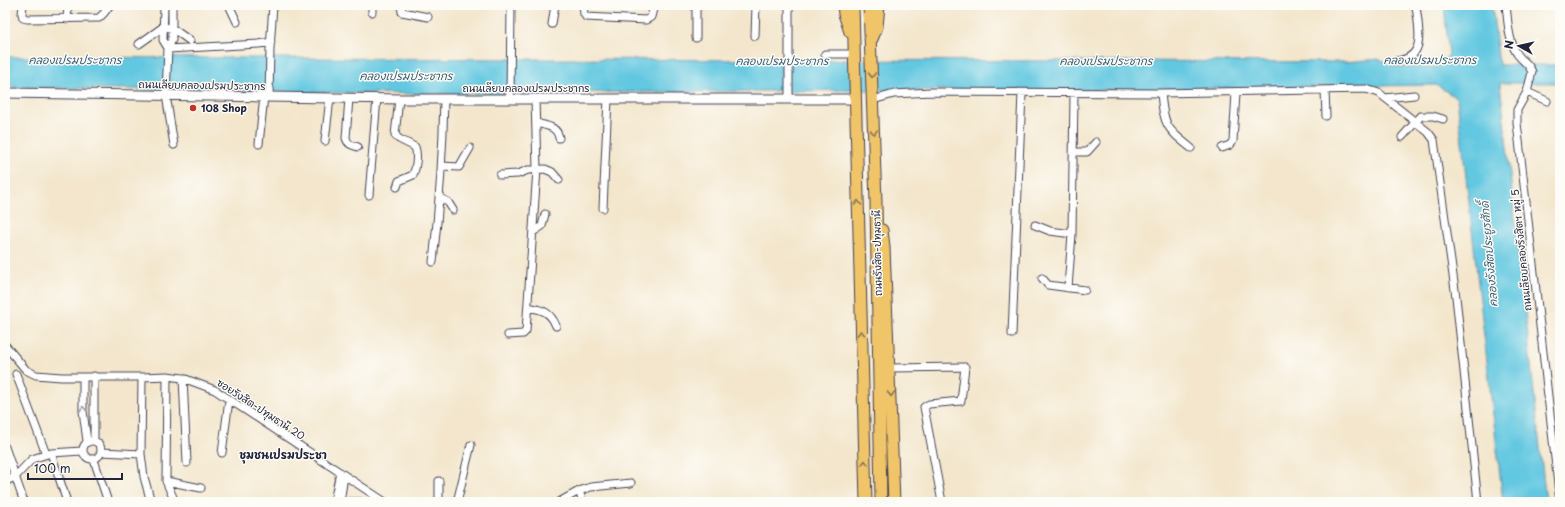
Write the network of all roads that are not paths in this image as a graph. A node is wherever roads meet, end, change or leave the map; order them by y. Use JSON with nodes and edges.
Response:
{"nodes":[{"id":1,"x":23,"y":5,"type":"edge"},
{"id":2,"x":68,"y":5,"type":"edge"},
{"id":3,"x":109,"y":5,"type":"edge"},
{"id":4,"x":164,"y":5,"type":"edge"},
{"id":5,"x":172,"y":5,"type":"edge"},
{"id":6,"x":229,"y":5,"type":"edge"},
{"id":7,"x":273,"y":5,"type":"edge"},
{"id":8,"x":401,"y":5,"type":"edge"},
{"id":9,"x":511,"y":5,"type":"edge"},
{"id":10,"x":555,"y":5,"type":"edge"},
{"id":11,"x":583,"y":5,"type":"edge"},
{"id":12,"x":654,"y":5,"type":"edge"},
{"id":13,"x":696,"y":5,"type":"edge"},
{"id":14,"x":756,"y":5,"type":"edge"},
{"id":15,"x":843,"y":5,"type":"edge"},
{"id":16,"x":853,"y":5,"type":"edge"},
{"id":17,"x":869,"y":5,"type":"edge"},
{"id":18,"x":879,"y":5,"type":"edge"},
{"id":19,"x":1416,"y":5,"type":"edge"},
{"id":20,"x":1506,"y":5,"type":"edge"},
{"id":21,"x":789,"y":9,"type":"dead end"},
{"id":22,"x":428,"y":17,"type":"dead end"},
{"id":23,"x":67,"y":19,"type":"junction"},
{"id":24,"x":237,"y":22,"type":"dead end"},
{"id":25,"x":552,"y":24,"type":"dead end"},
{"id":26,"x":163,"y":27,"type":"junction"},
{"id":27,"x":172,"y":28,"type":"junction"},
{"id":28,"x":755,"y":36,"type":"dead end"},
{"id":29,"x":696,"y":38,"type":"dead end"},
{"id":30,"x":190,"y":41,"type":"dead end"},
{"id":31,"x":871,"y":42,"type":"junction"},
{"id":32,"x":140,"y":44,"type":"dead end"},
{"id":33,"x":270,"y":46,"type":"junction"},
{"id":34,"x":168,"y":50,"type":"junction"},
{"id":35,"x":854,"y":52,"type":"junction"},
{"id":36,"x":825,"y":54,"type":"dead end"},
{"id":37,"x":1396,"y":61,"type":"dead end"},
{"id":38,"x":1325,"y":90,"type":"junction"},
{"id":39,"x":1527,"y":92,"type":"junction"},
{"id":40,"x":5,"y":93,"type":"edge"},
{"id":41,"x":167,"y":93,"type":"junction"},
{"id":42,"x":1022,"y":93,"type":"junction"},
{"id":43,"x":1162,"y":93,"type":"junction"},
{"id":44,"x":1236,"y":93,"type":"junction"},
{"id":45,"x":1074,"y":94,"type":"junction"},
{"id":46,"x":268,"y":95,"type":"junction"},
{"id":47,"x":1414,"y":95,"type":"dead end"},
{"id":48,"x":855,"y":96,"type":"junction"},
{"id":49,"x":510,"y":97,"type":"junction"},
{"id":50,"x":872,"y":97,"type":"junction"},
{"id":51,"x":330,"y":98,"type":"junction"},
{"id":52,"x":349,"y":98,"type":"junction"},
{"id":53,"x":377,"y":98,"type":"junction"},
{"id":54,"x":789,"y":98,"type":"junction"},
{"id":55,"x":1385,"y":98,"type":"junction"},
{"id":56,"x":399,"y":99,"type":"junction"},
{"id":57,"x":444,"y":99,"type":"junction"},
{"id":58,"x":535,"y":99,"type":"junction"},
{"id":59,"x":608,"y":99,"type":"junction"},
{"id":60,"x":1548,"y":101,"type":"dead end"},
{"id":61,"x":1326,"y":116,"type":"dead end"},
{"id":62,"x":1442,"y":119,"type":"dead end"},
{"id":63,"x":1415,"y":122,"type":"junction"},
{"id":64,"x":536,"y":123,"type":"junction"},
{"id":65,"x":1402,"y":137,"type":"dead end"},
{"id":66,"x":559,"y":138,"type":"dead end"},
{"id":67,"x":324,"y":141,"type":"dead end"},
{"id":68,"x":1096,"y":142,"type":"dead end"},
{"id":69,"x":259,"y":144,"type":"dead end"},
{"id":70,"x":174,"y":145,"type":"dead end"},
{"id":71,"x":358,"y":146,"type":"dead end"},
{"id":72,"x":470,"y":148,"type":"dead end"},
{"id":73,"x":1191,"y":148,"type":"dead end"},
{"id":74,"x":1222,"y":148,"type":"dead end"},
{"id":75,"x":1073,"y":152,"type":"junction"},
{"id":76,"x":442,"y":166,"type":"junction"},
{"id":77,"x":537,"y":169,"type":"junction"},
{"id":78,"x":500,"y":174,"type":"dead end"},
{"id":79,"x":559,"y":180,"type":"dead end"},
{"id":80,"x":397,"y":187,"type":"dead end"},
{"id":81,"x":369,"y":195,"type":"dead end"},
{"id":82,"x":440,"y":198,"type":"junction"},
{"id":83,"x":876,"y":202,"type":"junction"},
{"id":84,"x":603,"y":208,"type":"dead end"},
{"id":85,"x":453,"y":210,"type":"dead end"},
{"id":86,"x":545,"y":214,"type":"dead end"},
{"id":87,"x":1034,"y":225,"type":"dead end"},
{"id":88,"x":533,"y":232,"type":"junction"},
{"id":89,"x":1072,"y":234,"type":"junction"},
{"id":90,"x":433,"y":262,"type":"dead end"},
{"id":91,"x":1042,"y":278,"type":"dead end"},
{"id":92,"x":1068,"y":288,"type":"junction"},
{"id":93,"x":1085,"y":290,"type":"dead end"},
{"id":94,"x":528,"y":307,"type":"junction"},
{"id":95,"x":556,"y":326,"type":"dead end"},
{"id":96,"x":1012,"y":334,"type":"dead end"},
{"id":97,"x":508,"y":335,"type":"dead end"},
{"id":98,"x":5,"y":345,"type":"edge"},
{"id":99,"x":890,"y":368,"type":"junction"},
{"id":100,"x":16,"y":374,"type":"dead end"},
{"id":101,"x":94,"y":376,"type":"junction"},
{"id":102,"x":167,"y":376,"type":"junction"},
{"id":103,"x":83,"y":377,"type":"junction"},
{"id":104,"x":142,"y":377,"type":"junction"},
{"id":105,"x":183,"y":378,"type":"junction"},
{"id":106,"x":229,"y":400,"type":"junction"},
{"id":107,"x":90,"y":440,"type":"junction"},
{"id":108,"x":472,"y":445,"type":"dead end"},
{"id":109,"x":5,"y":447,"type":"edge"},
{"id":110,"x":82,"y":451,"type":"junction"},
{"id":111,"x":102,"y":452,"type":"junction"},
{"id":112,"x":222,"y":453,"type":"dead end"},
{"id":113,"x":48,"y":454,"type":"junction"},
{"id":114,"x":141,"y":454,"type":"junction"},
{"id":115,"x":94,"y":460,"type":"junction"},
{"id":116,"x":187,"y":463,"type":"dead end"},
{"id":117,"x":342,"y":474,"type":"junction"},
{"id":118,"x":16,"y":476,"type":"junction"},
{"id":119,"x":166,"y":481,"type":"junction"},
{"id":120,"x":439,"y":481,"type":"dead end"},
{"id":121,"x":5,"y":482,"type":"edge"},
{"id":122,"x":631,"y":483,"type":"dead end"},
{"id":123,"x":201,"y":488,"type":"dead end"},
{"id":124,"x":578,"y":491,"type":"junction"},
{"id":125,"x":374,"y":499,"type":"edge"},
{"id":126,"x":24,"y":502,"type":"edge"},
{"id":127,"x":67,"y":502,"type":"edge"},
{"id":128,"x":108,"y":502,"type":"edge"},
{"id":129,"x":151,"y":502,"type":"edge"},
{"id":130,"x":175,"y":502,"type":"edge"},
{"id":131,"x":334,"y":502,"type":"edge"},
{"id":132,"x":340,"y":502,"type":"edge"},
{"id":133,"x":349,"y":502,"type":"edge"},
{"id":134,"x":361,"y":502,"type":"edge"},
{"id":135,"x":385,"y":502,"type":"edge"},
{"id":136,"x":439,"y":502,"type":"edge"},
{"id":137,"x":457,"y":502,"type":"edge"},
{"id":138,"x":559,"y":502,"type":"edge"},
{"id":139,"x":583,"y":502,"type":"edge"},
{"id":140,"x":866,"y":502,"type":"edge"},
{"id":141,"x":882,"y":502,"type":"edge"},
{"id":142,"x":894,"y":502,"type":"edge"},
{"id":143,"x":942,"y":502,"type":"edge"},
{"id":144,"x":1478,"y":502,"type":"edge"},
{"id":145,"x":1560,"y":502,"type":"edge"}],
"edges":[{"from":1,"to":23,"type":"street"},
{"from":2,"to":23,"type":"street"},
{"from":3,"to":23,"type":"street"},
{"from":4,"to":26,"type":"street"},
{"from":5,"to":27,"type":"street"},
{"from":6,"to":24,"type":"street"},
{"from":7,"to":33,"type":"street"},
{"from":8,"to":22,"type":"street"},
{"from":9,"to":49,"type":"street"},
{"from":10,"to":25,"type":"street"},
{"from":11,"to":12,"type":"street"},
{"from":13,"to":29,"type":"street"},
{"from":14,"to":28,"type":"street"},
{"from":15,"to":35,"type":"main road"},
{"from":16,"to":35,"type":"main road","name":"ถนนรังสิต-ปทุมธานี"},
{"from":17,"to":31,"type":"main road","name":"ถนนรังสิต-ปทุมธานี"},
{"from":18,"to":31,"type":"main road"},
{"from":19,"to":37,"type":"street"},
{"from":20,"to":39,"type":"street","name":"ถนนเลียบคลองรังสิตฯ หมู่ 5"},
{"from":21,"to":54,"type":"street"},
{"from":26,"to":27,"type":"street"},
{"from":26,"to":32,"type":"street"},
{"from":26,"to":34,"type":"street"},
{"from":27,"to":30,"type":"street"},
{"from":27,"to":34,"type":"street"},
{"from":31,"to":50,"type":"main road","name":"ถนนรังสิต-ปทุมธานี","one_way":true},
{"from":33,"to":34,"type":"street"},
{"from":33,"to":46,"type":"street"},
{"from":34,"to":41,"type":"street"},
{"from":35,"to":36,"type":"street"},
{"from":35,"to":48,"type":"main road","name":"ถนนรังสิต-ปทุมธานี"},
{"from":38,"to":44,"type":"street"},
{"from":38,"to":55,"type":"street"},
{"from":38,"to":61,"type":"street"},
{"from":39,"to":60,"type":"street"},
{"from":39,"to":145,"type":"street","name":"ถนนเลียบคลองรังสิตฯ หมู่ 5"},
{"from":40,"to":41,"type":"street","name":"ถนนเลียบคลองเปรมประชากร"},
{"from":41,"to":46,"type":"street","name":"ถนนเลียบคลองเปรมประชากร"},
{"from":41,"to":70,"type":"street"},
{"from":42,"to":45,"type":"street"},
{"from":42,"to":50,"type":"street"},
{"from":42,"to":96,"type":"street"},
{"from":43,"to":44,"type":"street"},
{"from":43,"to":45,"type":"street"},
{"from":43,"to":73,"type":"street"},
{"from":44,"to":74,"type":"street"},
{"from":45,"to":75,"type":"street"},
{"from":46,"to":51,"type":"street","name":"ถนนเลียบคลองเปรมประชากร"},
{"from":46,"to":69,"type":"street"},
{"from":47,"to":55,"type":"street"},
{"from":48,"to":54,"type":"street","name":"ถนนเลียบคลองเปรมประชากร"},
{"from":140,"to":48,"type":"main road","name":"ถนนรังสิต-ปทุมธานี","one_way":true},
{"from":49,"to":57,"type":"street","name":"ถนนเลียบคลองเปรมประชากร"},
{"from":49,"to":58,"type":"street","name":"ถนนเลียบคลองเปรมประชากร"},
{"from":50,"to":83,"type":"main road","name":"ถนนรังสิต-ปทุมธานี","one_way":true},
{"from":51,"to":52,"type":"street","name":"ถนนเลียบคลองเปรมประชากร"},
{"from":51,"to":67,"type":"street"},
{"from":52,"to":53,"type":"street","name":"ถนนเลียบคลองเปรมประชากร"},
{"from":52,"to":71,"type":"street"},
{"from":53,"to":56,"type":"street","name":"ถนนเลียบคลองเปรมประชากร"},
{"from":53,"to":81,"type":"street"},
{"from":54,"to":59,"type":"street","name":"ถนนเลียบคลองเปรมประชากร"},
{"from":55,"to":63,"type":"street"},
{"from":56,"to":57,"type":"street","name":"ถนนเลียบคลองเปรมประชากร"},
{"from":56,"to":80,"type":"street"},
{"from":57,"to":76,"type":"street"},
{"from":58,"to":59,"type":"street","name":"ถนนเลียบคลองเปรมประชากร"},
{"from":58,"to":64,"type":"street"},
{"from":59,"to":84,"type":"street"},
{"from":62,"to":63,"type":"street"},
{"from":63,"to":65,"type":"street"},
{"from":63,"to":144,"type":"street"},
{"from":64,"to":66,"type":"street"},
{"from":64,"to":77,"type":"street"},
{"from":68,"to":75,"type":"street"},
{"from":72,"to":76,"type":"street"},
{"from":75,"to":89,"type":"street"},
{"from":76,"to":82,"type":"street"},
{"from":77,"to":78,"type":"street"},
{"from":77,"to":79,"type":"street"},
{"from":77,"to":88,"type":"street"},
{"from":82,"to":85,"type":"street"},
{"from":82,"to":90,"type":"street"},
{"from":83,"to":99,"type":"main road"},
{"from":83,"to":141,"type":"main road","name":"ถนนรังสิต-ปทุมธานี"},
{"from":86,"to":88,"type":"street"},
{"from":87,"to":89,"type":"street"},
{"from":88,"to":94,"type":"street"},
{"from":89,"to":92,"type":"street"},
{"from":91,"to":92,"type":"street"},
{"from":92,"to":93,"type":"street"},
{"from":94,"to":95,"type":"street"},
{"from":94,"to":97,"type":"street"},
{"from":98,"to":103,"type":"street","name":"ซอยรังสิต-ปทุมธานี 20"},
{"from":99,"to":142,"type":"main road","one_way":true},
{"from":99,"to":143,"type":"street"},
{"from":100,"to":113,"type":"street"},
{"from":101,"to":103,"type":"street","name":"ซอยรังสิต-ปทุมธานี 20"},
{"from":101,"to":104,"type":"street","name":"ซอยรังสิต-ปทุมธานี 20"},
{"from":101,"to":107,"type":"street"},
{"from":102,"to":104,"type":"street","name":"ซอยรังสิต-ปทุมธานี 20"},
{"from":102,"to":105,"type":"street","name":"ซอยรังสิต-ปทุมธานี 20"},
{"from":102,"to":119,"type":"street"},
{"from":107,"to":103,"type":"street","one_way":true},
{"from":104,"to":114,"type":"street"},
{"from":105,"to":106,"type":"street","name":"ซอยรังสิต-ปทุมธานี 20"},
{"from":105,"to":116,"type":"street"},
{"from":106,"to":112,"type":"street"},
{"from":106,"to":117,"type":"street","name":"ซอยรังสิต-ปทุมธานี 20"},
{"from":107,"to":110,"type":"street"},
{"from":107,"to":111,"type":"street"},
{"from":108,"to":137,"type":"street"},
{"from":109,"to":118,"type":"street"},
{"from":110,"to":113,"type":"street"},
{"from":110,"to":115,"type":"street"},
{"from":111,"to":114,"type":"street"},
{"from":111,"to":115,"type":"street"},
{"from":113,"to":118,"type":"street"},
{"from":113,"to":127,"type":"street"},
{"from":114,"to":129,"type":"street"},
{"from":115,"to":128,"type":"street"},
{"from":117,"to":125,"type":"street","name":"ซอยรังสิต-ปทุมธานี 20"},
{"from":117,"to":131,"type":"street"},
{"from":117,"to":132,"type":"street"},
{"from":118,"to":121,"type":"street"},
{"from":118,"to":126,"type":"street"},
{"from":119,"to":123,"type":"street"},
{"from":119,"to":130,"type":"street"},
{"from":120,"to":136,"type":"street"},
{"from":122,"to":124,"type":"street"},
{"from":124,"to":138,"type":"street"},
{"from":124,"to":139,"type":"street"},
{"from":125,"to":135,"type":"street","name":"ซอยรังสิต-ปทุมธานี 20"},
{"from":133,"to":134,"type":"street"}]}
